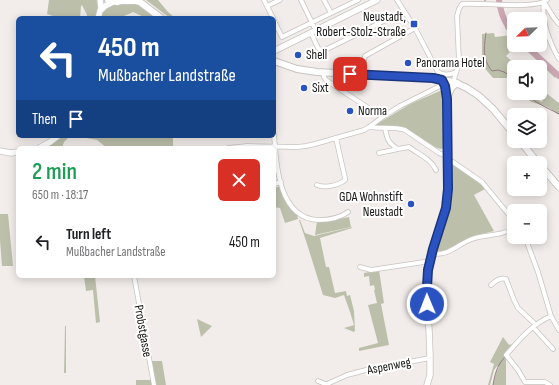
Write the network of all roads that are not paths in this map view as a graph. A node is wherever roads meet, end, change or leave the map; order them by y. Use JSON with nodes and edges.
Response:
{"nodes":[{"id":1,"x":100,"y":0,"type":"edge"},
{"id":2,"x":145,"y":0,"type":"edge"},
{"id":3,"x":264,"y":0,"type":"edge"},
{"id":4,"x":280,"y":0,"type":"edge"},
{"id":5,"x":301,"y":0,"type":"edge"},
{"id":6,"x":324,"y":0,"type":"edge"},
{"id":7,"x":358,"y":0,"type":"edge"},
{"id":8,"x":377,"y":0,"type":"edge"},
{"id":9,"x":397,"y":0,"type":"edge"},
{"id":10,"x":111,"y":1,"type":"edge"},
{"id":11,"x":122,"y":1,"type":"edge"},
{"id":12,"x":545,"y":1,"type":"edge"},
{"id":13,"x":348,"y":2,"type":"edge"},
{"id":14,"x":467,"y":2,"type":"edge"},
{"id":15,"x":267,"y":6,"type":"junction"},
{"id":16,"x":404,"y":10,"type":"junction"},
{"id":17,"x":100,"y":12,"type":"junction"},
{"id":18,"x":331,"y":13,"type":"junction"},
{"id":19,"x":99,"y":16,"type":"edge"},
{"id":20,"x":158,"y":16,"type":"edge"},
{"id":21,"x":165,"y":16,"type":"edge"},
{"id":22,"x":272,"y":16,"type":"edge"},
{"id":23,"x":312,"y":22,"type":"junction"},
{"id":24,"x":559,"y":24,"type":"edge"},
{"id":25,"x":276,"y":25,"type":"edge"},
{"id":26,"x":414,"y":28,"type":"junction"},
{"id":27,"x":314,"y":32,"type":"junction"},
{"id":28,"x":276,"y":50,"type":"edge"},
{"id":29,"x":559,"y":59,"type":"edge"},
{"id":30,"x":276,"y":62,"type":"edge"},
{"id":31,"x":436,"y":71,"type":"junction"},
{"id":32,"x":456,"y":71,"type":"junction"},
{"id":33,"x":324,"y":73,"type":"junction"},
{"id":34,"x":364,"y":74,"type":"junction"},
{"id":35,"x":443,"y":82,"type":"junction"},
{"id":36,"x":456,"y":83,"type":"junction"},
{"id":37,"x":447,"y":99,"type":"junction"},
{"id":38,"x":382,"y":117,"type":"junction"},
{"id":39,"x":507,"y":126,"type":"edge"},
{"id":40,"x":370,"y":127,"type":"junction"},
{"id":41,"x":385,"y":128,"type":"junction"},
{"id":42,"x":55,"y":138,"type":"edge"},
{"id":43,"x":274,"y":138,"type":"edge"},
{"id":44,"x":336,"y":138,"type":"junction"},
{"id":45,"x":44,"y":146,"type":"edge"},
{"id":46,"x":247,"y":146,"type":"edge"},
{"id":47,"x":275,"y":146,"type":"junction"},
{"id":48,"x":526,"y":148,"type":"edge"},
{"id":49,"x":398,"y":149,"type":"junction"},
{"id":50,"x":0,"y":151,"type":"edge"},
{"id":51,"x":16,"y":152,"type":"edge"},
{"id":52,"x":379,"y":153,"type":"dead end"},
{"id":53,"x":532,"y":156,"type":"edge"},
{"id":54,"x":448,"y":158,"type":"junction"},
{"id":55,"x":276,"y":164,"type":"edge"},
{"id":56,"x":436,"y":170,"type":"dead end"},
{"id":57,"x":547,"y":174,"type":"edge"},
{"id":58,"x":281,"y":182,"type":"junction"},
{"id":59,"x":276,"y":183,"type":"edge"},
{"id":60,"x":317,"y":185,"type":"dead end"},
{"id":61,"x":559,"y":188,"type":"edge"},
{"id":62,"x":348,"y":212,"type":"dead end"},
{"id":63,"x":507,"y":212,"type":"edge"},
{"id":64,"x":505,"y":232,"type":"dead end"},
{"id":65,"x":528,"y":244,"type":"edge"},
{"id":66,"x":432,"y":254,"type":"junction"},
{"id":67,"x":429,"y":263,"type":"junction"},
{"id":68,"x":360,"y":268,"type":"dead end"},
{"id":69,"x":134,"y":278,"type":"edge"},
{"id":70,"x":491,"y":285,"type":"dead end"},
{"id":71,"x":551,"y":316,"type":"junction"},
{"id":72,"x":534,"y":326,"type":"junction"},
{"id":73,"x":559,"y":330,"type":"edge"},
{"id":74,"x":553,"y":349,"type":"dead end"},
{"id":75,"x":430,"y":358,"type":"junction"},
{"id":76,"x":318,"y":381,"type":"dead end"},
{"id":77,"x":328,"y":384,"type":"edge"},
{"id":78,"x":154,"y":385,"type":"edge"},
{"id":79,"x":427,"y":385,"type":"edge"},
{"id":80,"x":550,"y":385,"type":"edge"}],
"edges":[{"from":1,"to":17,"type":"street"},
{"from":2,"to":21,"type":"main road"},
{"from":3,"to":15,"type":"street"},
{"from":4,"to":15,"type":"street"},
{"from":5,"to":23,"type":"street"},
{"from":6,"to":18,"type":"street"},
{"from":7,"to":13,"type":"street"},
{"from":8,"to":27,"type":"street"},
{"from":9,"to":16,"type":"street"},
{"from":10,"to":11,"type":"main road"},
{"from":10,"to":17,"type":"street"},
{"from":11,"to":20,"type":"main road"},
{"from":12,"to":14,"type":"street"},
{"from":12,"to":24,"type":"street"},
{"from":12,"to":29,"type":"street"},
{"from":13,"to":18,"type":"street"},
{"from":14,"to":32,"type":"street"},
{"from":15,"to":22,"type":"street"},
{"from":16,"to":26,"type":"street"},
{"from":16,"to":27,"type":"street"},
{"from":17,"to":19,"type":"street"},
{"from":18,"to":23,"type":"street"},
{"from":23,"to":25,"type":"street"},
{"from":23,"to":27,"type":"street"},
{"from":26,"to":31,"type":"street"},
{"from":26,"to":34,"type":"street"},
{"from":27,"to":28,"type":"street"},
{"from":30,"to":33,"type":"main road"},
{"from":31,"to":32,"type":"street"},
{"from":31,"to":35,"type":"street"},
{"from":32,"to":36,"type":"street"},
{"from":33,"to":34,"type":"main road"},
{"from":33,"to":38,"type":"street"},
{"from":34,"to":35,"type":"main road"},
{"from":35,"to":36,"type":"main road"},
{"from":35,"to":37,"type":"street"},
{"from":35,"to":38,"type":"street"},
{"from":36,"to":37,"type":"main road"},
{"from":36,"to":39,"type":"main road"},
{"from":37,"to":54,"type":"street"},
{"from":38,"to":40,"type":"street"},
{"from":40,"to":41,"type":"street"},
{"from":40,"to":44,"type":"street"},
{"from":41,"to":49,"type":"street"},
{"from":41,"to":54,"type":"street"},
{"from":42,"to":45,"type":"street"},
{"from":43,"to":47,"type":"street"},
{"from":44,"to":47,"type":"street"},
{"from":44,"to":60,"type":"street"},
{"from":46,"to":47,"type":"street"},
{"from":48,"to":53,"type":"main road"},
{"from":49,"to":52,"type":"street"},
{"from":49,"to":56,"type":"street"},
{"from":50,"to":51,"type":"street"},
{"from":54,"to":63,"type":"street"},
{"from":54,"to":66,"type":"street"},
{"from":55,"to":58,"type":"street"},
{"from":57,"to":61,"type":"main road"},
{"from":58,"to":59,"type":"street"},
{"from":58,"to":62,"type":"street"},
{"from":64,"to":66,"type":"street"},
{"from":65,"to":71,"type":"street"},
{"from":66,"to":67,"type":"street"},
{"from":67,"to":68,"type":"street"},
{"from":67,"to":75,"type":"street"},
{"from":69,"to":78,"type":"street","name":"Probstgasse"},
{"from":70,"to":72,"type":"street"},
{"from":71,"to":72,"type":"street"},
{"from":71,"to":73,"type":"street"},
{"from":72,"to":74,"type":"street"},
{"from":72,"to":80,"type":"street"},
{"from":75,"to":77,"type":"street","name":"Aspenweg"},
{"from":75,"to":79,"type":"street"},
{"from":76,"to":77,"type":"street","name":"Aspenweg"}]}
